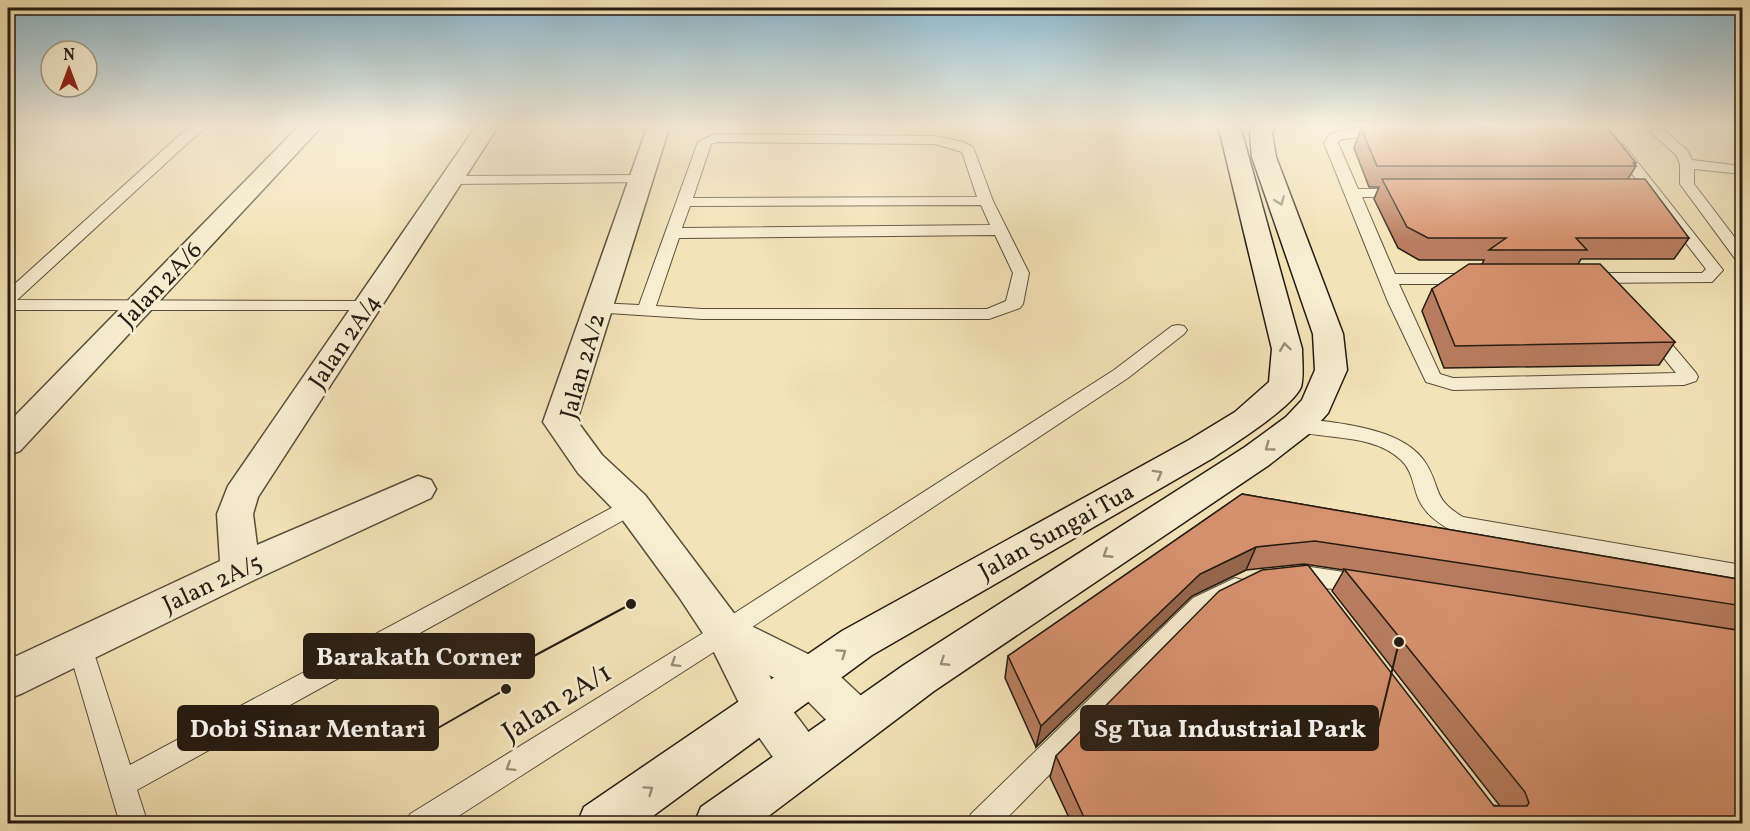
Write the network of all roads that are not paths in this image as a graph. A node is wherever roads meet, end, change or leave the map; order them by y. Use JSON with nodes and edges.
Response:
{"nodes":[{"id":1,"x":156,"y":164,"type":"edge"},
{"id":2,"x":275,"y":164,"type":"edge"},
{"id":3,"x":461,"y":164,"type":"edge"},
{"id":4,"x":646,"y":164,"type":"edge"},
{"id":5,"x":697,"y":164,"type":"edge"},
{"id":6,"x":973,"y":164,"type":"edge"},
{"id":7,"x":1239,"y":164,"type":"edge"},
{"id":8,"x":1266,"y":164,"type":"edge"},
{"id":9,"x":1340,"y":164,"type":"edge"},
{"id":10,"x":1631,"y":164,"type":"edge"},
{"id":11,"x":1687,"y":164,"type":"joint"},
{"id":12,"x":1743,"y":170,"type":"edge"},
{"id":13,"x":641,"y":179,"type":"junction"},
{"id":14,"x":450,"y":180,"type":"junction"},
{"id":15,"x":1422,"y":193,"type":"edge"},
{"id":16,"x":1631,"y":193,"type":"edge"},
{"id":17,"x":1654,"y":193,"type":"junction"},
{"id":18,"x":1352,"y":194,"type":"junction"},
{"id":19,"x":986,"y":201,"type":"junction"},
{"id":20,"x":683,"y":202,"type":"junction"},
{"id":21,"x":1000,"y":230,"type":"junction"},
{"id":22,"x":674,"y":233,"type":"junction"},
{"id":23,"x":1743,"y":257,"type":"edge"},
{"id":24,"x":1485,"y":278,"type":"edge"},
{"id":25,"x":1568,"y":278,"type":"edge"},
{"id":26,"x":1603,"y":278,"type":"junction"},
{"id":27,"x":1389,"y":279,"type":"junction"},
{"id":28,"x":1618,"y":294,"type":"edge"},
{"id":29,"x":8,"y":299,"type":"edge"},
{"id":30,"x":8,"y":305,"type":"edge"},
{"id":31,"x":139,"y":306,"type":"junction"},
{"id":32,"x":368,"y":306,"type":"junction"},
{"id":33,"x":598,"y":308,"type":"junction"},
{"id":34,"x":646,"y":310,"type":"junction"},
{"id":35,"x":1641,"y":320,"type":"edge"},
{"id":36,"x":1178,"y":330,"type":"dead end"},
{"id":37,"x":1298,"y":425,"type":"junction"},
{"id":38,"x":8,"y":443,"type":"edge"},
{"id":39,"x":418,"y":489,"type":"dead end"},
{"id":40,"x":632,"y":505,"type":"junction"},
{"id":41,"x":240,"y":569,"type":"junction"},
{"id":42,"x":1743,"y":574,"type":"edge"},
{"id":43,"x":1304,"y":575,"type":"junction"},
{"id":44,"x":1387,"y":588,"type":"edge"},
{"id":45,"x":1325,"y":602,"type":"edge"},
{"id":46,"x":725,"y":632,"type":"junction"},
{"id":47,"x":81,"y":646,"type":"junction"},
{"id":48,"x":811,"y":676,"type":"junction"},
{"id":49,"x":8,"y":680,"type":"edge"},
{"id":50,"x":764,"y":709,"type":"junction"},
{"id":51,"x":858,"y":722,"type":"junction"},
{"id":52,"x":803,"y":762,"type":"junction"},
{"id":53,"x":122,"y":784,"type":"junction"},
{"id":54,"x":134,"y":824,"type":"edge"},
{"id":55,"x":420,"y":824,"type":"edge"},
{"id":56,"x":601,"y":824,"type":"edge"},
{"id":57,"x":718,"y":824,"type":"edge"},
{"id":58,"x":981,"y":824,"type":"edge"}],
"edges":[{"from":1,"to":29,"type":"lane"},
{"from":2,"to":31,"type":"street","name":"Jalan 2A/6"},
{"from":3,"to":14,"type":"street","name":"Jalan 2A/4"},
{"from":4,"to":13,"type":"street","name":"Jalan 2A/2"},
{"from":5,"to":20,"type":"lane"},
{"from":6,"to":19,"type":"lane"},
{"from":48,"to":7,"type":"street","name":"Jalan Sungai Tua","one_way":true},
{"from":8,"to":37,"type":"street","name":"Jalan Sungai Tua","one_way":true},
{"from":9,"to":18,"type":"lane"},
{"from":10,"to":17,"type":"lane"},
{"from":11,"to":12,"type":"lane"},
{"from":11,"to":23,"type":"lane"},
{"from":13,"to":14,"type":"lane"},
{"from":13,"to":33,"type":"street","name":"Jalan 2A/2"},
{"from":14,"to":32,"type":"street","name":"Jalan 2A/4"},
{"from":15,"to":18,"type":"lane"},
{"from":16,"to":17,"type":"lane"},
{"from":17,"to":26,"type":"lane"},
{"from":18,"to":27,"type":"lane"},
{"from":19,"to":20,"type":"lane"},
{"from":19,"to":21,"type":"lane"},
{"from":20,"to":22,"type":"lane"},
{"from":21,"to":22,"type":"lane"},
{"from":21,"to":34,"type":"lane"},
{"from":22,"to":34,"type":"lane"},
{"from":24,"to":27,"type":"lane"},
{"from":25,"to":26,"type":"lane"},
{"from":26,"to":28,"type":"lane"},
{"from":27,"to":35,"type":"lane"},
{"from":30,"to":31,"type":"lane"},
{"from":31,"to":32,"type":"lane"},
{"from":31,"to":38,"type":"street","name":"Jalan 2A/6"},
{"from":32,"to":41,"type":"street","name":"Jalan 2A/4"},
{"from":33,"to":34,"type":"lane"},
{"from":33,"to":40,"type":"street","name":"Jalan 2A/2"},
{"from":36,"to":46,"type":"lane","name":"Jalan 2A/1"},
{"from":37,"to":42,"type":"lane"},
{"from":37,"to":51,"type":"street","name":"Jalan Sungai Tua","one_way":true},
{"from":39,"to":41,"type":"street","name":"Jalan 2A/5"},
{"from":40,"to":46,"type":"street","name":"Jalan 2A/2"},
{"from":40,"to":53,"type":"lane"},
{"from":41,"to":47,"type":"street","name":"Jalan 2A/5"},
{"from":43,"to":44,"type":"lane"},
{"from":43,"to":45,"type":"lane"},
{"from":43,"to":58,"type":"lane"},
{"from":46,"to":48,"type":"street","name":"Jalan 2A/2"},
{"from":46,"to":50,"type":"street","name":"Jalan 2A/2"},
{"from":46,"to":55,"type":"lane","name":"Jalan 2A/1","one_way":true},
{"from":47,"to":49,"type":"street","name":"Jalan 2A/5"},
{"from":47,"to":53,"type":"lane"},
{"from":48,"to":50,"type":"street","name":"Jalan Sungai Tua"},
{"from":48,"to":51,"type":"street","name":"Jalan 2A/2"},
{"from":50,"to":52,"type":"street","name":"Jalan 2A/2"},
{"from":56,"to":50,"type":"street","name":"Jalan Sungai Tua","one_way":true},
{"from":51,"to":52,"type":"street","name":"Jalan Sungai Tua"},
{"from":52,"to":57,"type":"street","name":"Jalan Sungai Tua"},
{"from":53,"to":54,"type":"lane"}]}
